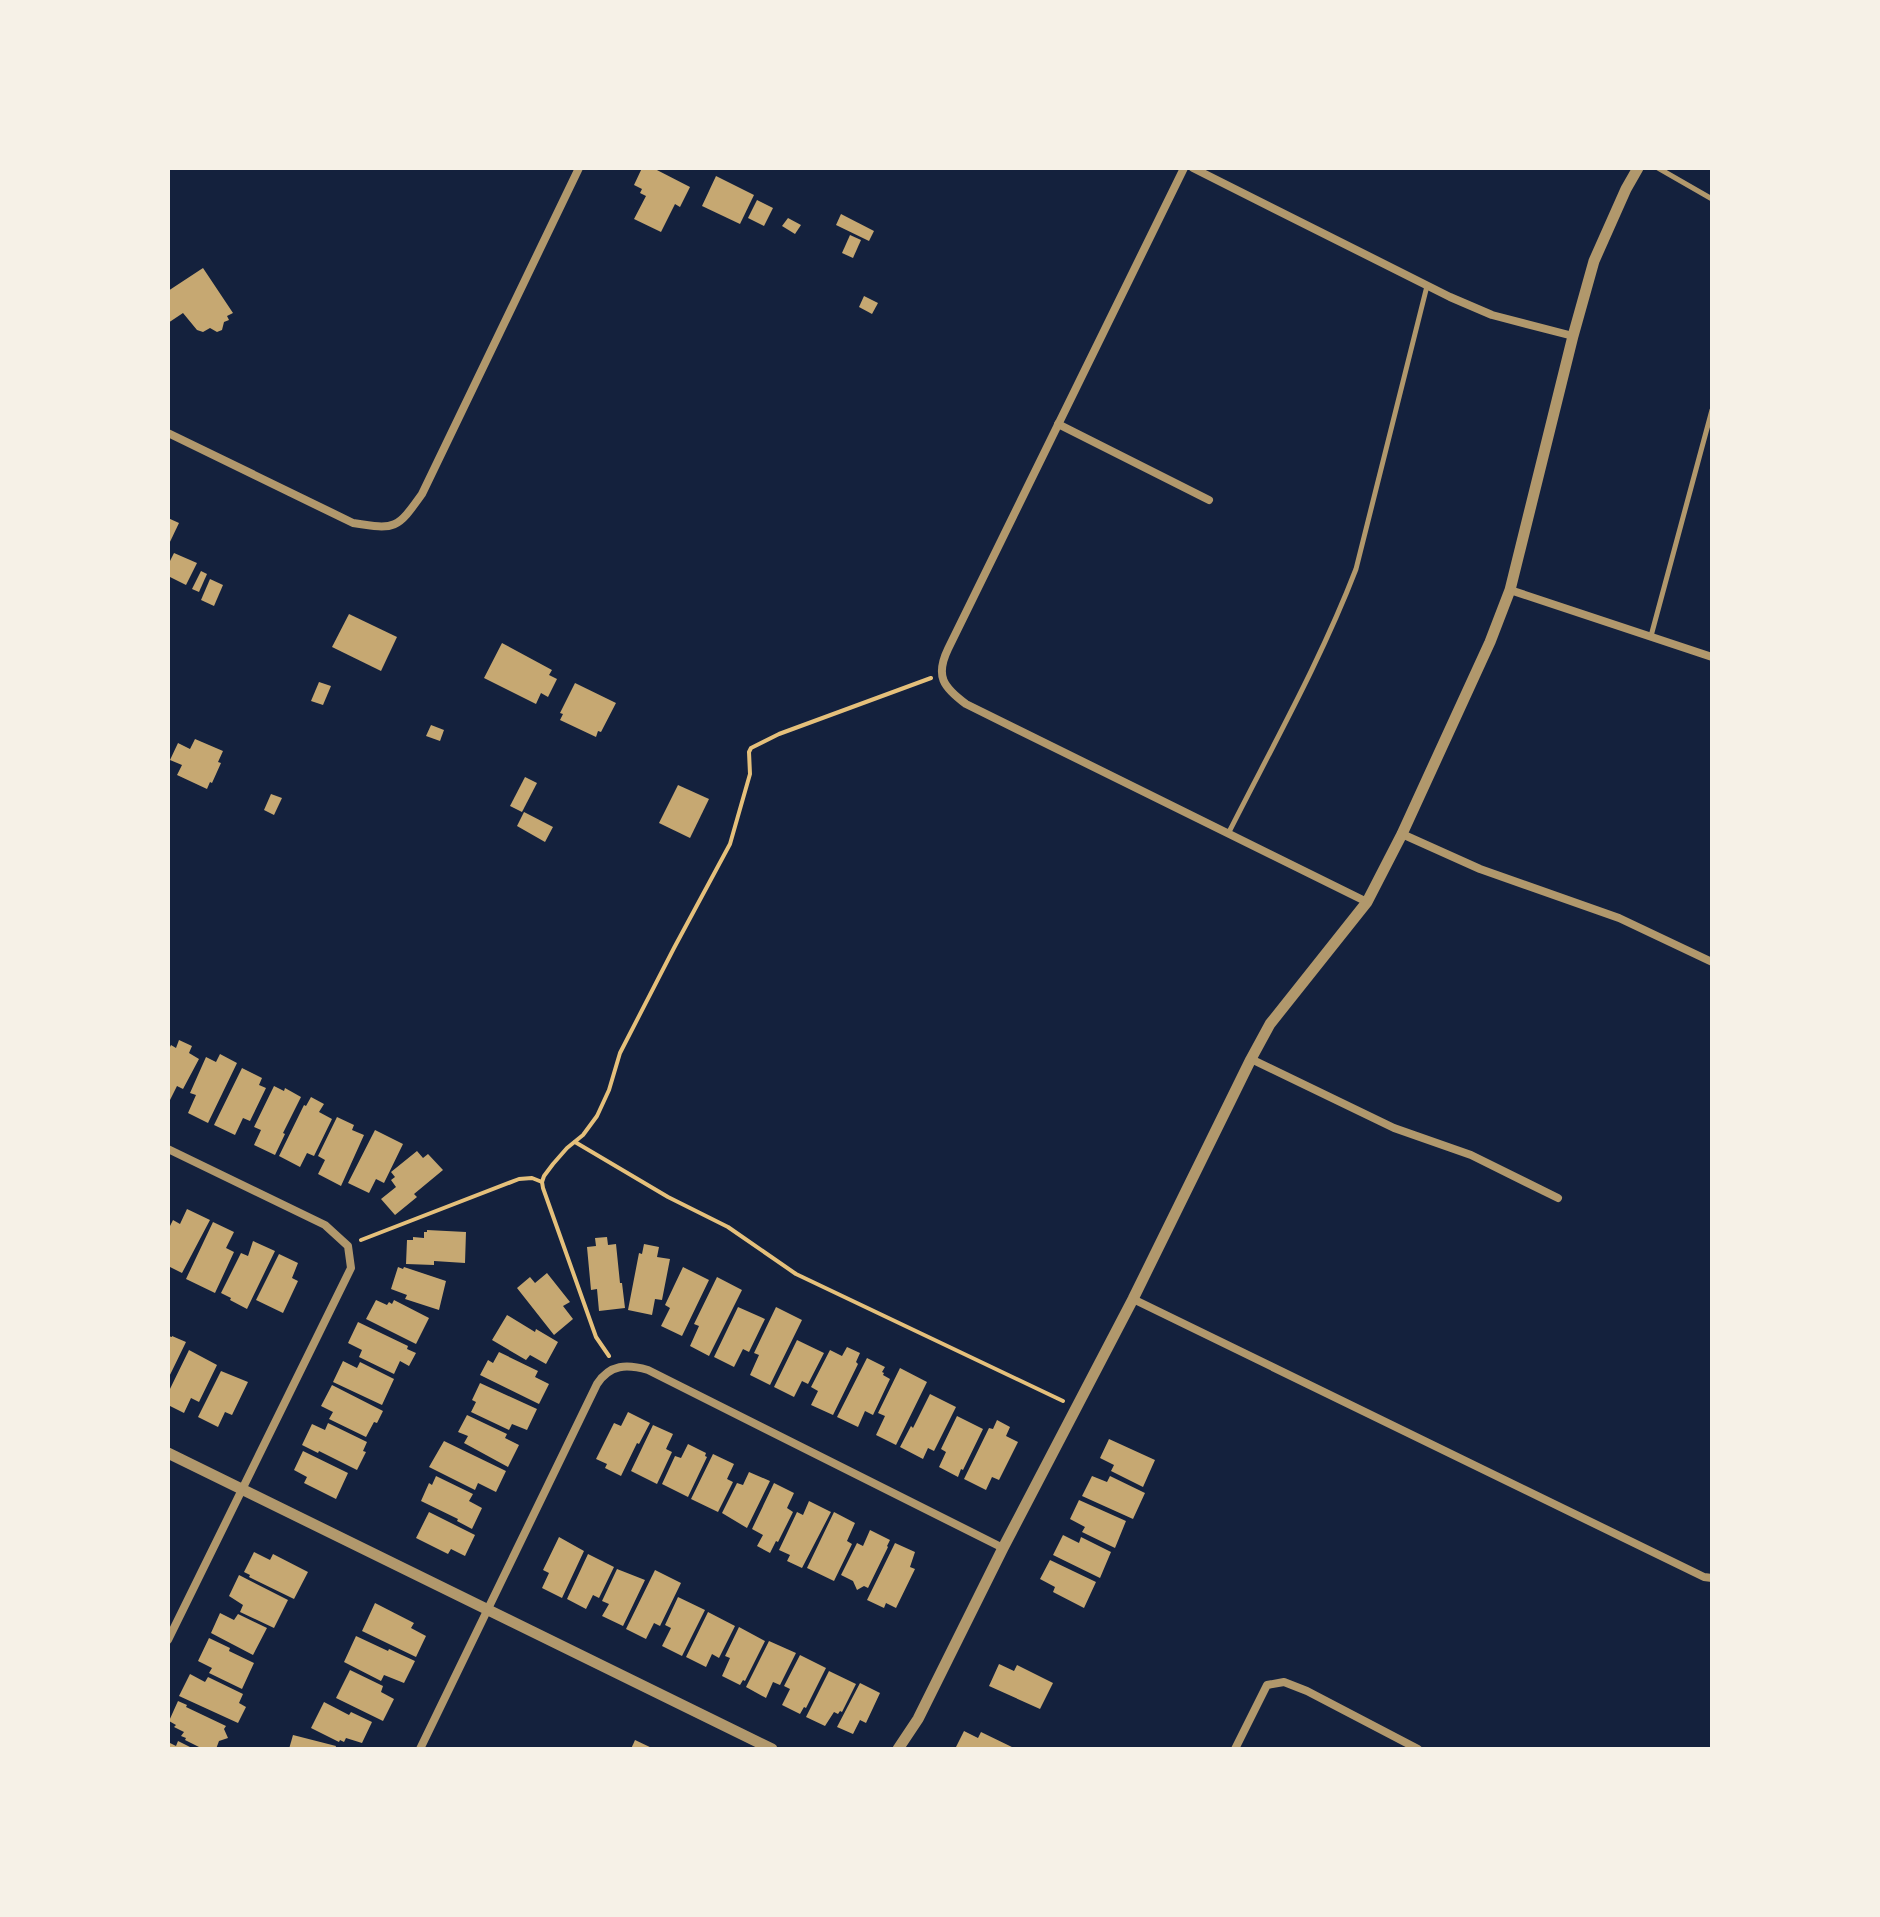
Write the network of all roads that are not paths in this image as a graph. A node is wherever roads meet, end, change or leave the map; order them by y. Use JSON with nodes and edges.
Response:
{"nodes":[{"id":1,"x":579,"y":168,"type":"edge"},
{"id":2,"x":1184,"y":168,"type":"edge"},
{"id":3,"x":1193,"y":168,"type":"edge"},
{"id":4,"x":1638,"y":168,"type":"edge"},
{"id":5,"x":1658,"y":168,"type":"edge"},
{"id":6,"x":1712,"y":199,"type":"edge"},
{"id":7,"x":1427,"y":285,"type":"junction"},
{"id":8,"x":1573,"y":336,"type":"junction"},
{"id":9,"x":1712,"y":410,"type":"edge"},
{"id":10,"x":1058,"y":424,"type":"junction"},
{"id":11,"x":168,"y":433,"type":"edge"},
{"id":12,"x":1209,"y":500,"type":"dead end"},
{"id":13,"x":1510,"y":590,"type":"junction"},
{"id":14,"x":1651,"y":636,"type":"junction"},
{"id":15,"x":1712,"y":657,"type":"edge"},
{"id":16,"x":1229,"y":832,"type":"junction"},
{"id":17,"x":1402,"y":834,"type":"junction"},
{"id":18,"x":1367,"y":902,"type":"junction"},
{"id":19,"x":1712,"y":962,"type":"edge"},
{"id":20,"x":1251,"y":1059,"type":"junction"},
{"id":21,"x":168,"y":1149,"type":"edge"},
{"id":22,"x":1558,"y":1198,"type":"dead end"},
{"id":23,"x":1133,"y":1299,"type":"junction"},
{"id":24,"x":168,"y":1453,"type":"edge"},
{"id":25,"x":242,"y":1489,"type":"junction"},
{"id":26,"x":1003,"y":1548,"type":"junction"},
{"id":27,"x":1712,"y":1578,"type":"edge"},
{"id":28,"x":488,"y":1609,"type":"junction"},
{"id":29,"x":168,"y":1640,"type":"edge"},
{"id":30,"x":420,"y":1749,"type":"edge"},
{"id":31,"x":772,"y":1749,"type":"edge"},
{"id":32,"x":898,"y":1749,"type":"edge"},
{"id":33,"x":1235,"y":1749,"type":"edge"},
{"id":34,"x":1418,"y":1749,"type":"edge"}],
"edges":[{"from":1,"to":11,"type":"street"},
{"from":2,"to":10,"type":"street"},
{"from":3,"to":7,"type":"street"},
{"from":4,"to":8,"type":"street"},
{"from":5,"to":6,"type":"lane"},
{"from":7,"to":8,"type":"street"},
{"from":7,"to":16,"type":"lane"},
{"from":8,"to":13,"type":"street"},
{"from":9,"to":14,"type":"lane"},
{"from":10,"to":12,"type":"street"},
{"from":10,"to":16,"type":"street"},
{"from":13,"to":14,"type":"street"},
{"from":13,"to":17,"type":"street"},
{"from":14,"to":15,"type":"street"},
{"from":16,"to":18,"type":"street"},
{"from":17,"to":18,"type":"street"},
{"from":17,"to":19,"type":"street"},
{"from":18,"to":20,"type":"street"},
{"from":20,"to":22,"type":"street"},
{"from":20,"to":23,"type":"street"},
{"from":21,"to":25,"type":"street"},
{"from":23,"to":26,"type":"street"},
{"from":23,"to":27,"type":"street"},
{"from":24,"to":25,"type":"street"},
{"from":25,"to":28,"type":"street"},
{"from":25,"to":29,"type":"street"},
{"from":26,"to":28,"type":"street"},
{"from":26,"to":32,"type":"street"},
{"from":28,"to":30,"type":"street"},
{"from":28,"to":31,"type":"street"},
{"from":33,"to":34,"type":"street"}]}
